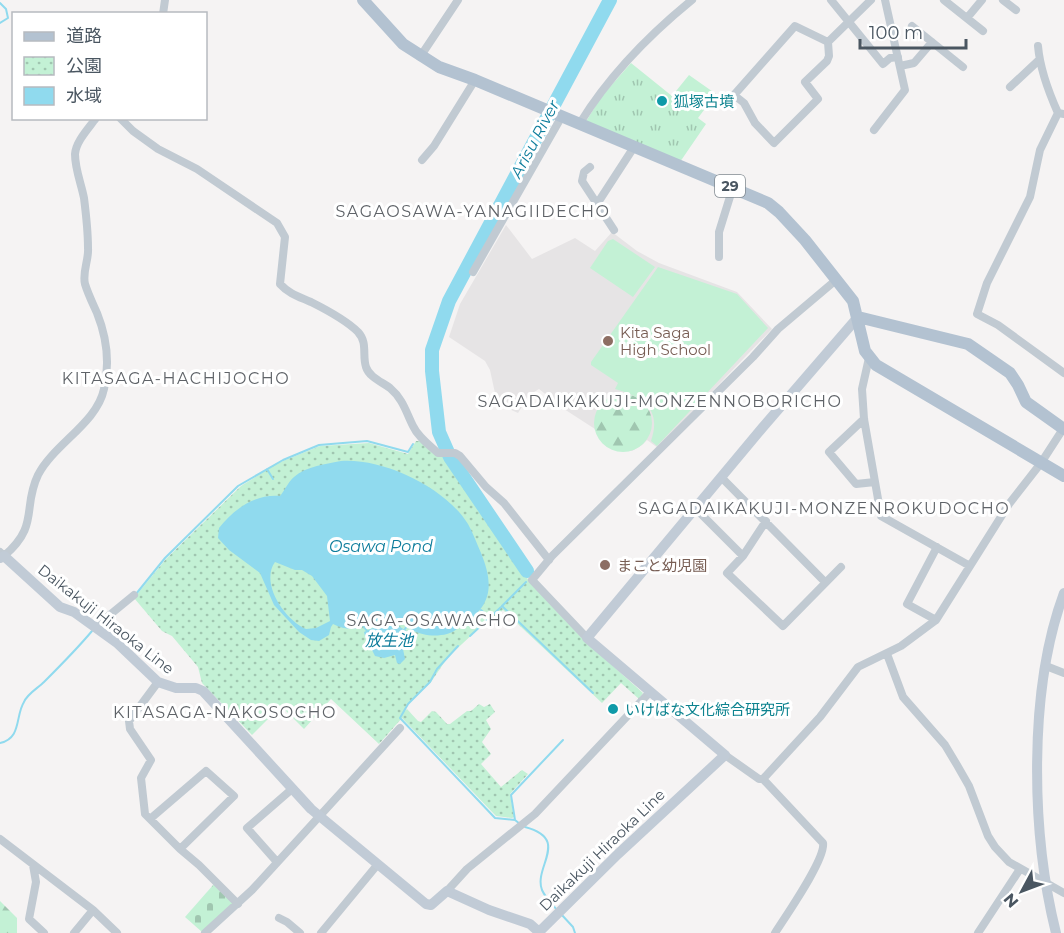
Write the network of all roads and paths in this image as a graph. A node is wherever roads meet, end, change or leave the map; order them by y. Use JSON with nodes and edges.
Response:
{"nodes":[{"id":1,"x":363,"y":0,"type":"edge"},
{"id":2,"x":459,"y":0,"type":"edge"},
{"id":3,"x":692,"y":0,"type":"edge"},
{"id":4,"x":831,"y":0,"type":"edge"},
{"id":5,"x":871,"y":0,"type":"edge"},
{"id":6,"x":885,"y":0,"type":"edge"},
{"id":7,"x":944,"y":0,"type":"edge"},
{"id":8,"x":982,"y":0,"type":"edge"},
{"id":9,"x":1003,"y":0,"type":"edge"},
{"id":10,"x":1016,"y":10,"type":"dead end"},
{"id":11,"x":967,"y":18,"type":"junction"},
{"id":12,"x":849,"y":22,"type":"junction"},
{"id":13,"x":912,"y":26,"type":"dead end"},
{"id":14,"x":983,"y":31,"type":"dead end"},
{"id":15,"x":828,"y":42,"type":"junction"},
{"id":16,"x":932,"y":42,"type":"junction"},
{"id":17,"x":1038,"y":46,"type":"dead end"},
{"id":18,"x":420,"y":57,"type":"junction"},
{"id":19,"x":898,"y":57,"type":"junction"},
{"id":20,"x":1039,"y":60,"type":"junction"},
{"id":21,"x":900,"y":66,"type":"junction"},
{"id":22,"x":963,"y":67,"type":"dead end"},
{"id":23,"x":475,"y":80,"type":"junction"},
{"id":24,"x":1010,"y":87,"type":"dead end"},
{"id":25,"x":554,"y":113,"type":"junction"},
{"id":26,"x":1061,"y":114,"type":"edge"},
{"id":27,"x":95,"y":120,"type":"edge"},
{"id":28,"x":122,"y":120,"type":"edge"},
{"id":29,"x":580,"y":123,"type":"junction"},
{"id":30,"x":874,"y":130,"type":"dead end"},
{"id":31,"x":634,"y":147,"type":"junction"},
{"id":32,"x":422,"y":160,"type":"dead end"},
{"id":33,"x":590,"y":166,"type":"dead end"},
{"id":34,"x":733,"y":187,"type":"junction"},
{"id":35,"x":597,"y":204,"type":"junction"},
{"id":36,"x":614,"y":230,"type":"dead end"},
{"id":37,"x":719,"y":257,"type":"dead end"},
{"id":38,"x":473,"y":272,"type":"dead end"},
{"id":39,"x":836,"y":280,"type":"junction"},
{"id":40,"x":858,"y":317,"type":"junction"},
{"id":41,"x":869,"y":358,"type":"junction"},
{"id":42,"x":1064,"y":374,"type":"edge"},
{"id":43,"x":864,"y":420,"type":"junction"},
{"id":44,"x":1064,"y":429,"type":"edge"},
{"id":45,"x":1041,"y":463,"type":"junction"},
{"id":46,"x":1064,"y":476,"type":"edge"},
{"id":47,"x":721,"y":477,"type":"junction"},
{"id":48,"x":875,"y":482,"type":"junction"},
{"id":49,"x":695,"y":508,"type":"junction"},
{"id":50,"x":766,"y":521,"type":"junction"},
{"id":51,"x":937,"y":547,"type":"junction"},
{"id":52,"x":1,"y":555,"type":"edge"},
{"id":53,"x":742,"y":556,"type":"junction"},
{"id":54,"x":549,"y":560,"type":"junction"},
{"id":55,"x":970,"y":566,"type":"junction"},
{"id":56,"x":841,"y":567,"type":"dead end"},
{"id":57,"x":825,"y":582,"type":"junction"},
{"id":58,"x":1064,"y":593,"type":"edge"},
{"id":59,"x":134,"y":595,"type":"dead end"},
{"id":60,"x":936,"y":620,"type":"junction"},
{"id":61,"x":95,"y":627,"type":"junction"},
{"id":62,"x":587,"y":638,"type":"junction"},
{"id":63,"x":887,"y":654,"type":"junction"},
{"id":64,"x":1046,"y":666,"type":"junction"},
{"id":65,"x":1064,"y":673,"type":"edge"},
{"id":66,"x":158,"y":682,"type":"junction"},
{"id":67,"x":650,"y":692,"type":"junction"},
{"id":68,"x":400,"y":728,"type":"dead end"},
{"id":69,"x":725,"y":755,"type":"junction"},
{"id":70,"x":763,"y":779,"type":"junction"},
{"id":71,"x":292,"y":789,"type":"junction"},
{"id":72,"x":319,"y":816,"type":"junction"},
{"id":73,"x":150,"y":819,"type":"junction"},
{"id":74,"x":0,"y":839,"type":"edge"},
{"id":75,"x":180,"y":849,"type":"junction"},
{"id":76,"x":277,"y":862,"type":"junction"},
{"id":77,"x":378,"y":864,"type":"junction"},
{"id":78,"x":33,"y":865,"type":"junction"},
{"id":79,"x":1020,"y":869,"type":"junction"},
{"id":80,"x":1046,"y":882,"type":"junction"},
{"id":81,"x":447,"y":891,"type":"junction"},
{"id":82,"x":1064,"y":893,"type":"edge"},
{"id":83,"x":238,"y":904,"type":"junction"},
{"id":84,"x":93,"y":910,"type":"junction"},
{"id":85,"x":279,"y":918,"type":"dead end"},
{"id":86,"x":539,"y":932,"type":"edge"},
{"id":87,"x":44,"y":933,"type":"edge"},
{"id":88,"x":74,"y":933,"type":"edge"},
{"id":89,"x":117,"y":933,"type":"edge"},
{"id":90,"x":206,"y":933,"type":"edge"},
{"id":91,"x":300,"y":933,"type":"edge"},
{"id":92,"x":321,"y":933,"type":"edge"},
{"id":93,"x":775,"y":933,"type":"edge"},
{"id":94,"x":978,"y":933,"type":"edge"},
{"id":95,"x":1056,"y":933,"type":"edge"}],
"edges":[{"from":1,"to":18,"type":"main road","number":"29"},
{"from":2,"to":18,"type":"street"},
{"from":3,"to":29,"type":"street"},
{"from":4,"to":12,"type":"street"},
{"from":5,"to":12,"type":"street"},
{"from":6,"to":19,"type":"street"},
{"from":7,"to":11,"type":"street"},
{"from":8,"to":11,"type":"street"},
{"from":9,"to":10,"type":"street"},
{"from":11,"to":14,"type":"street"},
{"from":12,"to":15,"type":"street"},
{"from":12,"to":19,"type":"street"},
{"from":13,"to":16,"type":"street"},
{"from":15,"to":15,"type":"street"},
{"from":16,"to":21,"type":"street"},
{"from":16,"to":22,"type":"street"},
{"from":17,"to":20,"type":"street"},
{"from":18,"to":23,"type":"main road","number":"29"},
{"from":19,"to":21,"type":"street"},
{"from":20,"to":24,"type":"street"},
{"from":20,"to":26,"type":"street"},
{"from":21,"to":30,"type":"street"},
{"from":23,"to":25,"type":"main road","number":"29"},
{"from":23,"to":32,"type":"street"},
{"from":25,"to":29,"type":"main road","number":"29"},
{"from":25,"to":38,"type":"street"},
{"from":26,"to":42,"type":"street"},
{"from":27,"to":52,"type":"street"},
{"from":28,"to":54,"type":"street"},
{"from":29,"to":31,"type":"main road","number":"29"},
{"from":31,"to":34,"type":"main road","number":"29"},
{"from":31,"to":35,"type":"street"},
{"from":33,"to":35,"type":"street"},
{"from":34,"to":37,"type":"street"},
{"from":34,"to":39,"type":"main road","number":"29"},
{"from":35,"to":36,"type":"street"},
{"from":39,"to":40,"type":"main road","number":"29"},
{"from":39,"to":54,"type":"street"},
{"from":40,"to":41,"type":"main road","number":"29"},
{"from":40,"to":44,"type":"main road"},
{"from":40,"to":47,"type":"main road"},
{"from":41,"to":43,"type":"street"},
{"from":41,"to":45,"type":"main road"},
{"from":43,"to":48,"type":"street"},
{"from":43,"to":48,"type":"street"},
{"from":44,"to":45,"type":"street"},
{"from":45,"to":46,"type":"main road"},
{"from":45,"to":55,"type":"street"},
{"from":47,"to":49,"type":"main road"},
{"from":47,"to":50,"type":"street"},
{"from":48,"to":51,"type":"street"},
{"from":49,"to":53,"type":"street"},
{"from":49,"to":62,"type":"main road"},
{"from":50,"to":53,"type":"street"},
{"from":50,"to":57,"type":"street"},
{"from":51,"to":55,"type":"street"},
{"from":51,"to":60,"type":"street"},
{"from":52,"to":61,"type":"main road","name":"Daikakuji Hiraoka Line"},
{"from":53,"to":57,"type":"street"},
{"from":54,"to":62,"type":"street"},
{"from":55,"to":60,"type":"street"},
{"from":56,"to":57,"type":"street"},
{"from":58,"to":64,"type":"main road"},
{"from":59,"to":61,"type":"street"},
{"from":60,"to":63,"type":"street"},
{"from":61,"to":66,"type":"main road","name":"Daikakuji Hiraoka Line"},
{"from":62,"to":67,"type":"main road"},
{"from":63,"to":70,"type":"street"},
{"from":63,"to":79,"type":"street"},
{"from":64,"to":65,"type":"street"},
{"from":64,"to":80,"type":"main road"},
{"from":66,"to":71,"type":"main road","name":"Daikakuji Hiraoka Line"},
{"from":66,"to":73,"type":"street"},
{"from":67,"to":69,"type":"main road"},
{"from":67,"to":81,"type":"street"},
{"from":68,"to":72,"type":"street"},
{"from":69,"to":70,"type":"street"},
{"from":69,"to":86,"type":"main road","name":"Daikakuji Hiraoka Line"},
{"from":70,"to":93,"type":"street"},
{"from":71,"to":72,"type":"main road","name":"Daikakuji Hiraoka Line"},
{"from":71,"to":76,"type":"street"},
{"from":72,"to":76,"type":"street"},
{"from":72,"to":77,"type":"main road","name":"Daikakuji Hiraoka Line"},
{"from":73,"to":75,"type":"street"},
{"from":73,"to":75,"type":"street"},
{"from":74,"to":78,"type":"street"},
{"from":75,"to":83,"type":"street"},
{"from":76,"to":83,"type":"street"},
{"from":77,"to":81,"type":"main road","name":"Daikakuji Hiraoka Line"},
{"from":77,"to":92,"type":"street"},
{"from":78,"to":84,"type":"street"},
{"from":78,"to":87,"type":"street"},
{"from":79,"to":80,"type":"street"},
{"from":79,"to":94,"type":"street"},
{"from":80,"to":82,"type":"street"},
{"from":80,"to":95,"type":"main road"},
{"from":81,"to":86,"type":"main road","name":"Daikakuji Hiraoka Line"},
{"from":83,"to":90,"type":"street"},
{"from":84,"to":88,"type":"street"},
{"from":84,"to":89,"type":"street"},
{"from":85,"to":91,"type":"street"}]}
